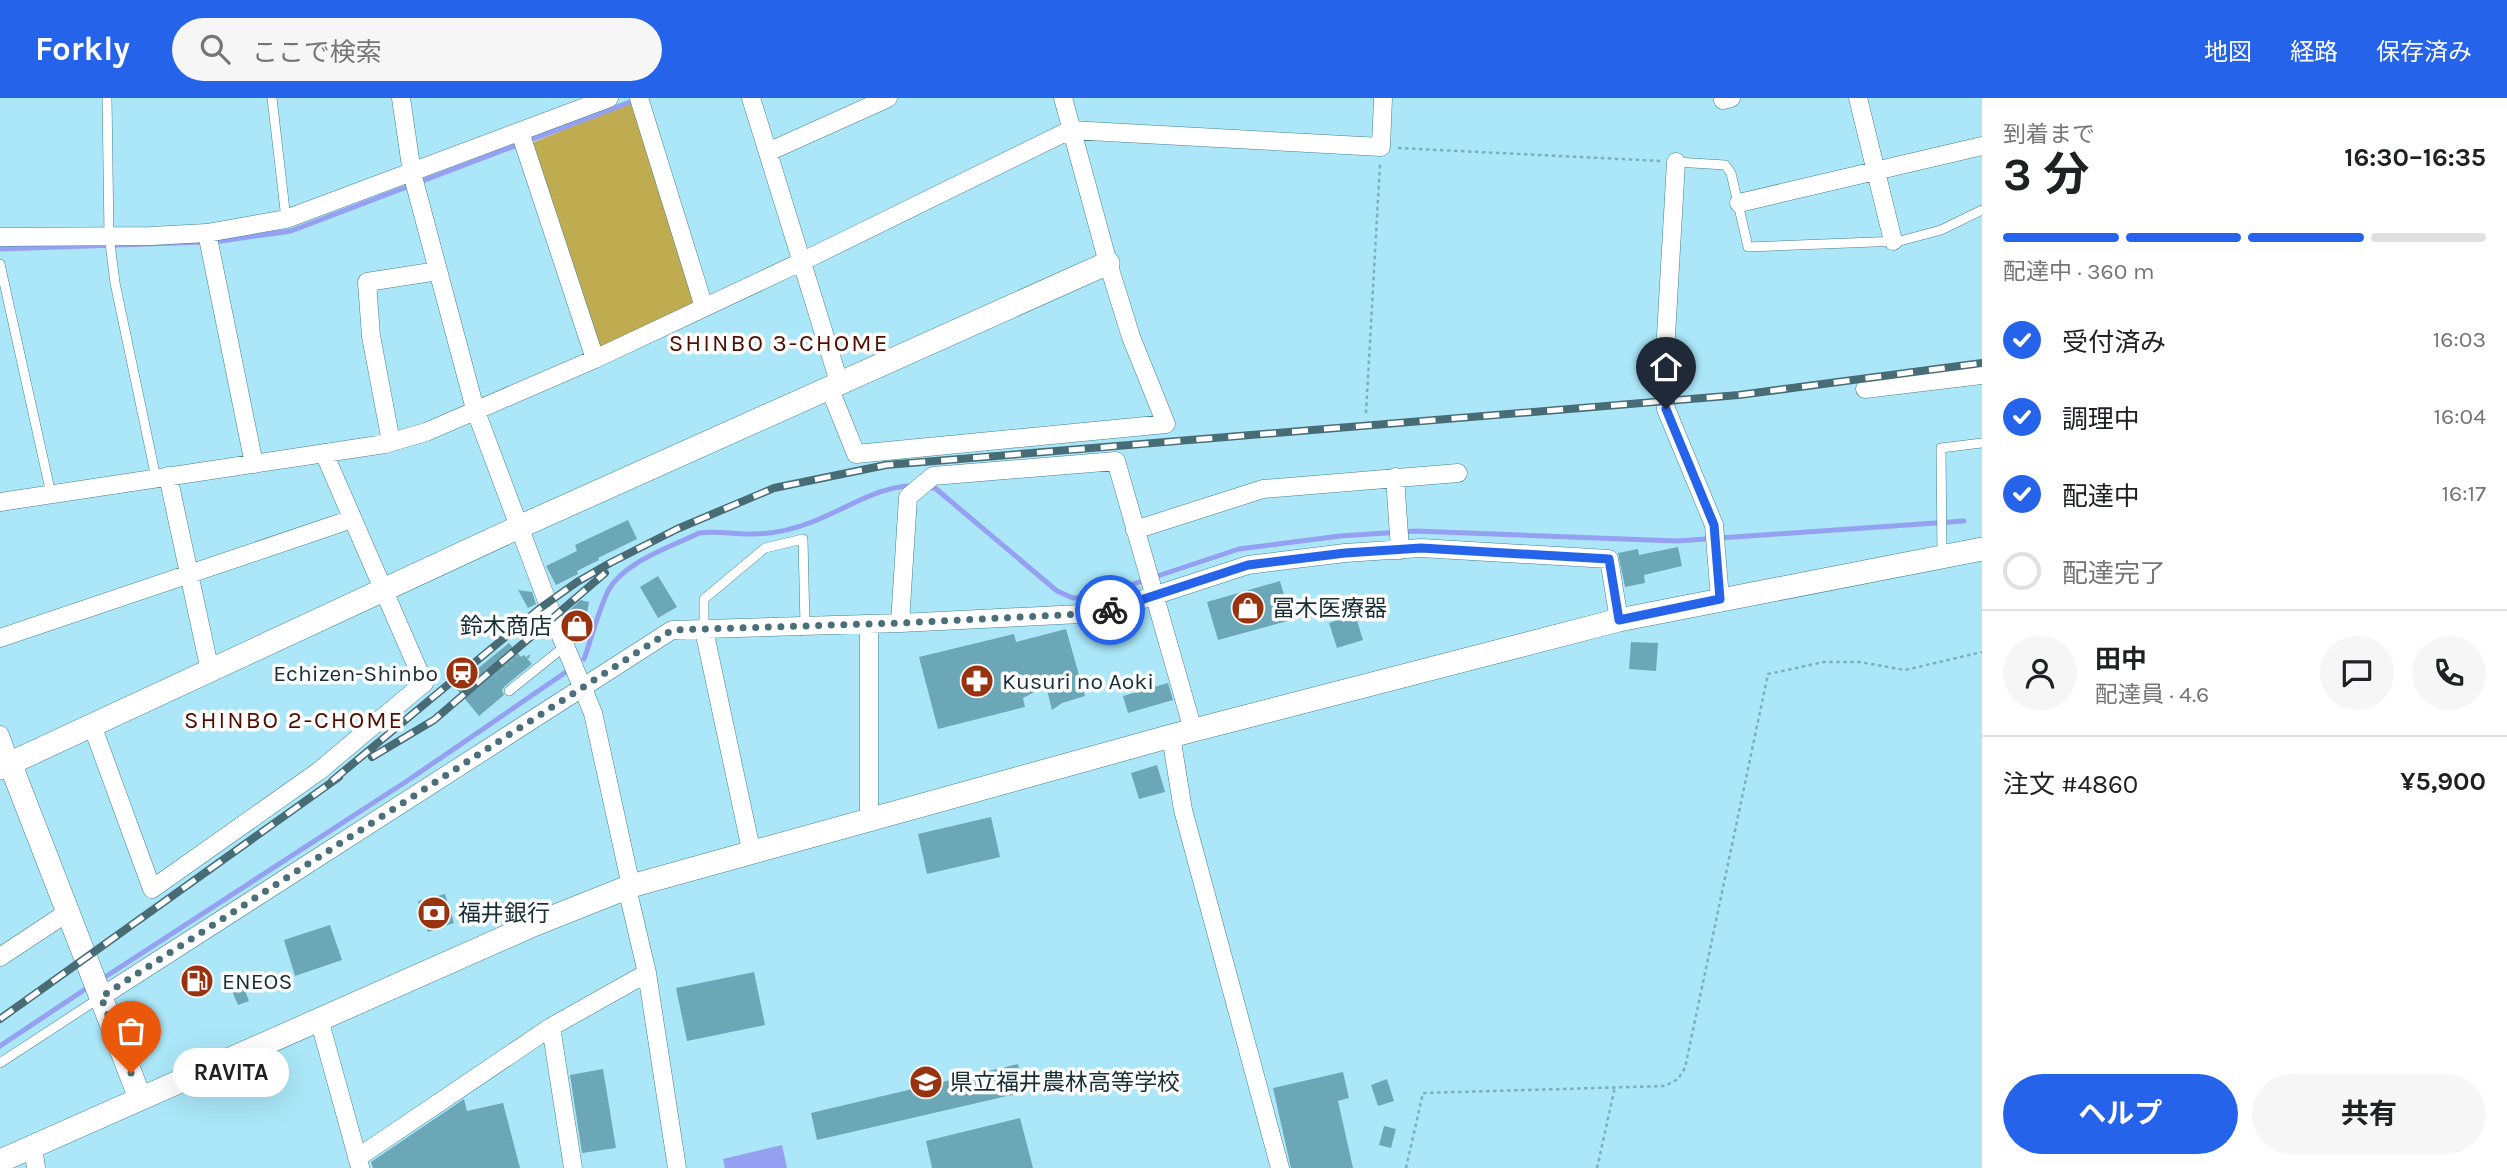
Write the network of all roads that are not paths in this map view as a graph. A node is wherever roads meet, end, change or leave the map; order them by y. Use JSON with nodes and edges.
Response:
{"nodes":[{"id":1,"x":107,"y":98,"type":"edge"},
{"id":2,"x":272,"y":98,"type":"edge"},
{"id":3,"x":401,"y":98,"type":"edge"},
{"id":4,"x":609,"y":98,"type":"edge"},
{"id":5,"x":639,"y":98,"type":"edge"},
{"id":6,"x":751,"y":98,"type":"edge"},
{"id":7,"x":888,"y":98,"type":"edge"},
{"id":8,"x":1063,"y":98,"type":"edge"},
{"id":9,"x":1383,"y":98,"type":"edge"},
{"id":10,"x":1857,"y":98,"type":"edge"},
{"id":11,"x":1070,"y":130,"type":"junction"},
{"id":12,"x":520,"y":132,"type":"junction"},
{"id":13,"x":1982,"y":146,"type":"edge"},
{"id":14,"x":768,"y":152,"type":"junction"},
{"id":15,"x":1676,"y":162,"type":"joint"},
{"id":16,"x":1875,"y":171,"type":"junction"},
{"id":17,"x":412,"y":173,"type":"junction"},
{"id":18,"x":1739,"y":203,"type":"junction"},
{"id":19,"x":1982,"y":210,"type":"edge"},
{"id":20,"x":286,"y":219,"type":"junction"},
{"id":21,"x":207,"y":233,"type":"junction"},
{"id":22,"x":109,"y":235,"type":"junction"},
{"id":23,"x":0,"y":237,"type":"edge"},
{"id":24,"x":1893,"y":241,"type":"junction"},
{"id":25,"x":802,"y":262,"type":"junction"},
{"id":26,"x":1108,"y":263,"type":"junction"},
{"id":27,"x":0,"y":264,"type":"edge"},
{"id":28,"x":438,"y":271,"type":"junction"},
{"id":29,"x":704,"y":307,"type":"junction"},
{"id":30,"x":595,"y":359,"type":"junction"},
{"id":31,"x":1982,"y":375,"type":"edge"},
{"id":32,"x":834,"y":384,"type":"junction"},
{"id":33,"x":1865,"y":389,"type":"dead end"},
{"id":34,"x":475,"y":409,"type":"junction"},
{"id":35,"x":391,"y":442,"type":"junction"},
{"id":36,"x":1982,"y":443,"type":"edge"},
{"id":37,"x":324,"y":453,"type":"junction"},
{"id":38,"x":254,"y":464,"type":"junction"},
{"id":39,"x":1458,"y":473,"type":"dead end"},
{"id":40,"x":162,"y":477,"type":"junction"},
{"id":41,"x":1395,"y":477,"type":"junction"},
{"id":42,"x":51,"y":494,"type":"junction"},
{"id":43,"x":0,"y":502,"type":"edge"},
{"id":44,"x":352,"y":519,"type":"junction"},
{"id":45,"x":519,"y":527,"type":"junction"},
{"id":46,"x":1135,"y":530,"type":"junction"},
{"id":47,"x":1982,"y":549,"type":"edge"},
{"id":48,"x":1400,"y":550,"type":"junction"},
{"id":49,"x":1942,"y":557,"type":"junction"},
{"id":50,"x":190,"y":575,"type":"junction"},
{"id":51,"x":382,"y":591,"type":"junction"},
{"id":52,"x":1154,"y":595,"type":"junction"},
{"id":53,"x":1720,"y":599,"type":"junction"},
{"id":54,"x":1619,"y":620,"type":"junction"},
{"id":55,"x":900,"y":623,"type":"junction"},
{"id":56,"x":869,"y":624,"type":"junction"},
{"id":57,"x":805,"y":626,"type":"junction"},
{"id":58,"x":704,"y":630,"type":"junction"},
{"id":59,"x":0,"y":638,"type":"edge"},
{"id":60,"x":565,"y":646,"type":"junction"},
{"id":61,"x":210,"y":671,"type":"junction"},
{"id":62,"x":583,"y":688,"type":"junction"},
{"id":63,"x":509,"y":691,"type":"dead end"},
{"id":64,"x":92,"y":725,"type":"junction"},
{"id":65,"x":1182,"y":733,"type":"junction"},
{"id":66,"x":0,"y":735,"type":"edge"},
{"id":67,"x":5,"y":765,"type":"edge"},
{"id":68,"x":869,"y":820,"type":"junction"},
{"id":69,"x":752,"y":854,"type":"junction"},
{"id":70,"x":629,"y":887,"type":"junction"},
{"id":71,"x":68,"y":912,"type":"junction"},
{"id":72,"x":0,"y":957,"type":"edge"},
{"id":73,"x":647,"y":973,"type":"junction"},
{"id":74,"x":101,"y":997,"type":"junction"},
{"id":75,"x":319,"y":1019,"type":"junction"},
{"id":76,"x":551,"y":1027,"type":"junction"},
{"id":77,"x":0,"y":1063,"type":"edge"},
{"id":78,"x":140,"y":1098,"type":"junction"},
{"id":79,"x":34,"y":1157,"type":"edge"},
{"id":80,"x":0,"y":1161,"type":"edge"},
{"id":81,"x":359,"y":1163,"type":"edge"},
{"id":82,"x":573,"y":1168,"type":"edge"},
{"id":83,"x":677,"y":1168,"type":"edge"},
{"id":84,"x":1280,"y":1168,"type":"edge"}],
"edges":[{"from":1,"to":22,"type":"lane"},
{"from":2,"to":20,"type":"lane"},
{"from":3,"to":17,"type":"street"},
{"from":4,"to":12,"type":"street"},
{"from":5,"to":29,"type":"street"},
{"from":6,"to":14,"type":"street"},
{"from":7,"to":14,"type":"street"},
{"from":8,"to":11,"type":"street"},
{"from":9,"to":11,"type":"street"},
{"from":10,"to":16,"type":"street"},
{"from":11,"to":25,"type":"street"},
{"from":11,"to":26,"type":"street"},
{"from":12,"to":17,"type":"street"},
{"from":12,"to":30,"type":"street"},
{"from":13,"to":16,"type":"street"},
{"from":14,"to":25,"type":"street"},
{"from":15,"to":18,"type":"lane"},
{"from":15,"to":53,"type":"street"},
{"from":16,"to":18,"type":"street"},
{"from":16,"to":24,"type":"street"},
{"from":17,"to":20,"type":"street"},
{"from":17,"to":28,"type":"street"},
{"from":18,"to":24,"type":"lane"},
{"from":19,"to":24,"type":"lane"},
{"from":20,"to":21,"type":"street"},
{"from":21,"to":22,"type":"street"},
{"from":21,"to":38,"type":"street"},
{"from":22,"to":23,"type":"street"},
{"from":22,"to":40,"type":"lane"},
{"from":25,"to":29,"type":"street"},
{"from":25,"to":32,"type":"street"},
{"from":26,"to":32,"type":"street"},
{"from":26,"to":32,"type":"street"},
{"from":27,"to":42,"type":"lane"},
{"from":28,"to":34,"type":"street"},
{"from":28,"to":35,"type":"street"},
{"from":29,"to":30,"type":"street"},
{"from":30,"to":34,"type":"street"},
{"from":31,"to":33,"type":"street"},
{"from":32,"to":45,"type":"street"},
{"from":34,"to":35,"type":"street"},
{"from":34,"to":45,"type":"street"},
{"from":35,"to":37,"type":"street"},
{"from":36,"to":49,"type":"lane"},
{"from":37,"to":38,"type":"street"},
{"from":37,"to":44,"type":"street"},
{"from":38,"to":40,"type":"street"},
{"from":39,"to":41,"type":"street"},
{"from":40,"to":42,"type":"street"},
{"from":40,"to":50,"type":"street"},
{"from":41,"to":46,"type":"street"},
{"from":41,"to":48,"type":"street"},
{"from":42,"to":43,"type":"street"},
{"from":44,"to":50,"type":"street"},
{"from":44,"to":51,"type":"street"},
{"from":45,"to":51,"type":"street"},
{"from":45,"to":60,"type":"street"},
{"from":46,"to":52,"type":"street"},
{"from":46,"to":55,"type":"street"},
{"from":47,"to":49,"type":"street"},
{"from":48,"to":52,"type":"street"},
{"from":48,"to":54,"type":"street"},
{"from":49,"to":53,"type":"street"},
{"from":50,"to":59,"type":"street"},
{"from":50,"to":61,"type":"street"},
{"from":51,"to":61,"type":"street"},
{"from":51,"to":64,"type":"street"},
{"from":52,"to":55,"type":"street"},
{"from":52,"to":65,"type":"street"},
{"from":53,"to":54,"type":"street"},
{"from":54,"to":65,"type":"street"},
{"from":55,"to":56,"type":"street"},
{"from":56,"to":57,"type":"street"},
{"from":56,"to":68,"type":"street"},
{"from":57,"to":58,"type":"street"},
{"from":57,"to":58,"type":"lane"},
{"from":58,"to":62,"type":"street"},
{"from":58,"to":69,"type":"street"},
{"from":60,"to":62,"type":"street"},
{"from":60,"to":63,"type":"lane"},
{"from":61,"to":64,"type":"street"},
{"from":62,"to":70,"type":"street"},
{"from":62,"to":74,"type":"street"},
{"from":64,"to":67,"type":"street"},
{"from":65,"to":68,"type":"street"},
{"from":65,"to":84,"type":"street"},
{"from":66,"to":67,"type":"street"},
{"from":67,"to":71,"type":"street"},
{"from":68,"to":69,"type":"street"},
{"from":69,"to":70,"type":"street"},
{"from":70,"to":73,"type":"street"},
{"from":70,"to":75,"type":"street"},
{"from":71,"to":72,"type":"street"},
{"from":71,"to":74,"type":"street"},
{"from":73,"to":76,"type":"street"},
{"from":73,"to":83,"type":"street"},
{"from":74,"to":77,"type":"lane"},
{"from":74,"to":78,"type":"street"},
{"from":75,"to":78,"type":"street"},
{"from":75,"to":81,"type":"street"},
{"from":76,"to":81,"type":"street"},
{"from":76,"to":82,"type":"street"},
{"from":78,"to":79,"type":"street"},
{"from":79,"to":80,"type":"street"}]}
